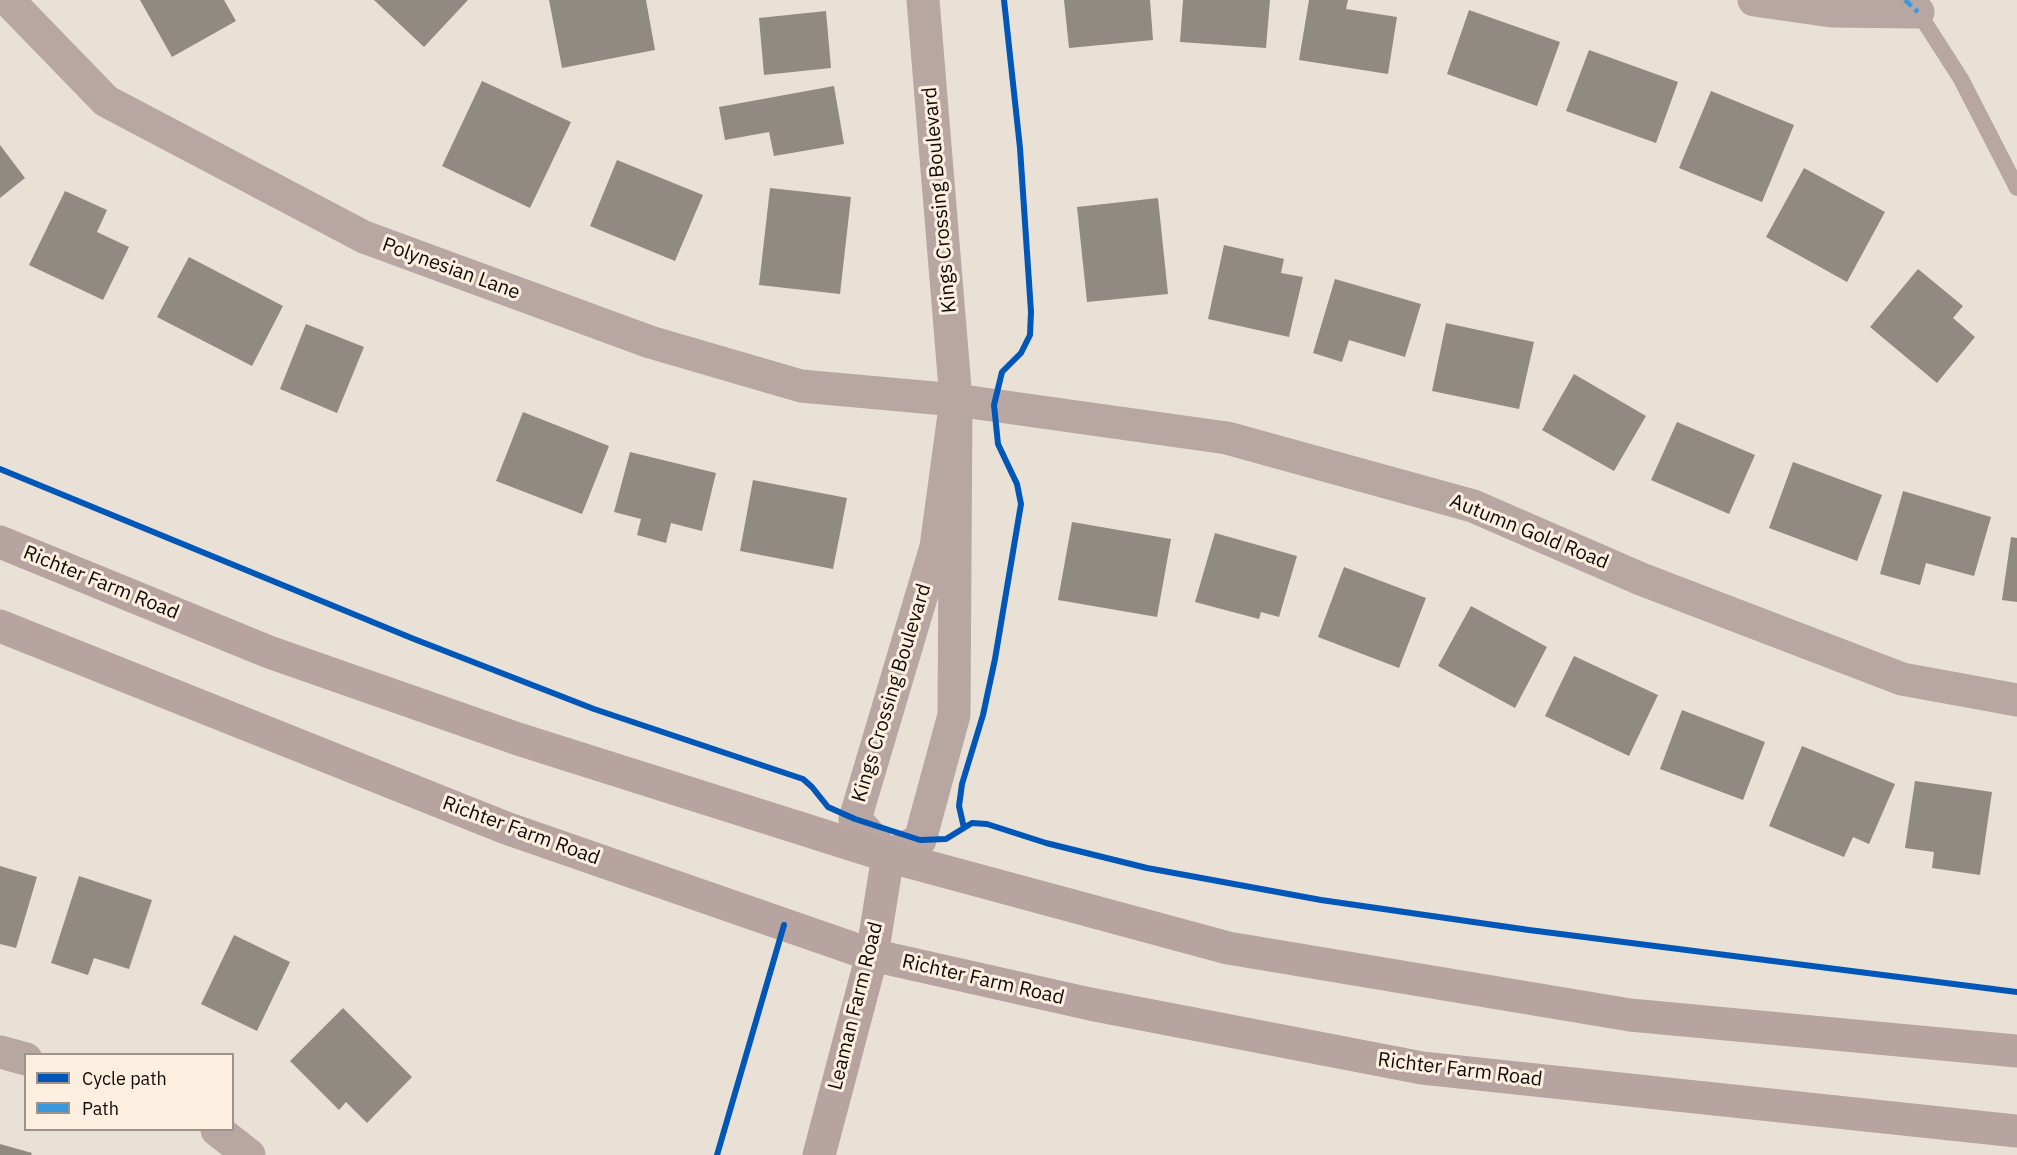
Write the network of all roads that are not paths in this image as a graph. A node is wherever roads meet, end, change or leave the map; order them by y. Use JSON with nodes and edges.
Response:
{"nodes":[{"id":1,"x":8,"y":0,"type":"edge"},
{"id":2,"x":923,"y":0,"type":"edge"},
{"id":3,"x":1754,"y":0,"type":"edge"},
{"id":4,"x":1918,"y":12,"type":"joint"},
{"id":5,"x":2017,"y":188,"type":"edge"},
{"id":6,"x":956,"y":400,"type":"junction"},
{"id":7,"x":0,"y":542,"type":"edge"},
{"id":8,"x":0,"y":626,"type":"edge"},
{"id":9,"x":2017,"y":700,"type":"edge"},
{"id":10,"x":888,"y":856,"type":"junction"},
{"id":11,"x":872,"y":955,"type":"junction"},
{"id":12,"x":2017,"y":1051,"type":"edge"},
{"id":13,"x":0,"y":1052,"type":"edge"},
{"id":14,"x":24,"y":1058,"type":"edge"},
{"id":15,"x":218,"y":1131,"type":"edge"},
{"id":16,"x":2017,"y":1131,"type":"edge"},
{"id":17,"x":249,"y":1155,"type":"edge"},
{"id":18,"x":819,"y":1155,"type":"edge"}],
"edges":[{"from":1,"to":6,"type":"street","name":"Polynesian Lane"},
{"from":2,"to":6,"type":"street","name":"Kings Crossing Boulevard"},
{"from":3,"to":4,"type":"street"},
{"from":4,"to":5,"type":"lane"},
{"from":6,"to":9,"type":"street","name":"Autumn Gold Road"},
{"from":6,"to":10,"type":"street","name":"Kings Crossing Boulevard"},
{"from":6,"to":10,"type":"street","name":"Kings Crossing Boulevard"},
{"from":7,"to":10,"type":"main road","name":"Richter Farm Road"},
{"from":8,"to":11,"type":"main road","name":"Richter Farm Road"},
{"from":10,"to":11,"type":"main road","name":"Leaman Farm Road"},
{"from":10,"to":12,"type":"main road","name":"Richter Farm Road"},
{"from":11,"to":16,"type":"main road","name":"Richter Farm Road"},
{"from":11,"to":18,"type":"main road","name":"Leaman Farm Road"},
{"from":13,"to":14,"type":"street"},
{"from":15,"to":17,"type":"street"}]}
